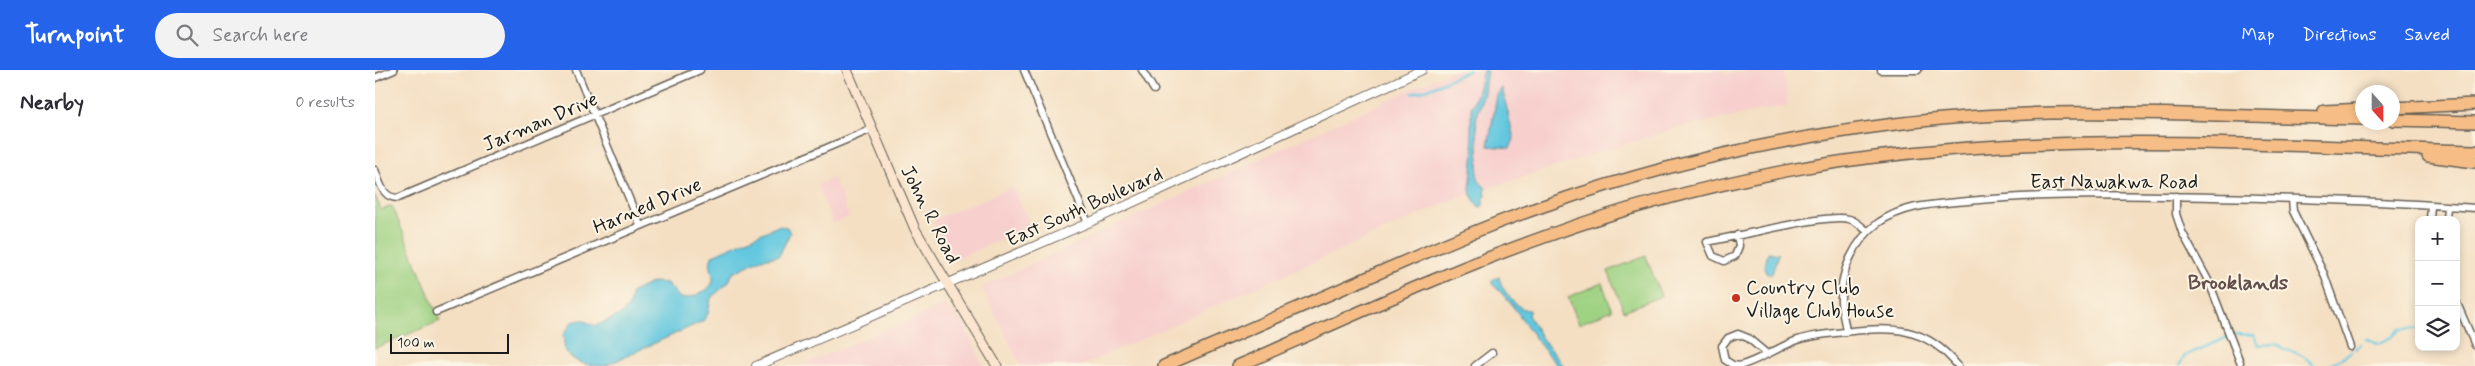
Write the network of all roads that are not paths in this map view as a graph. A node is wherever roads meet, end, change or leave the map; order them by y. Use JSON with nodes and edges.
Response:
{"nodes":[{"id":1,"x":394,"y":70,"type":"edge"},
{"id":2,"x":575,"y":70,"type":"edge"},
{"id":3,"x":700,"y":70,"type":"edge"},
{"id":4,"x":847,"y":70,"type":"edge"},
{"id":5,"x":1024,"y":70,"type":"edge"},
{"id":6,"x":1142,"y":70,"type":"edge"},
{"id":7,"x":1422,"y":70,"type":"edge"},
{"id":8,"x":1881,"y":70,"type":"edge"},
{"id":9,"x":1918,"y":70,"type":"edge"},
{"id":10,"x":375,"y":78,"type":"edge"},
{"id":11,"x":1154,"y":90,"type":"dead end"},
{"id":12,"x":2475,"y":104,"type":"edge"},
{"id":13,"x":2400,"y":108,"type":"edge"},
{"id":14,"x":2355,"y":109,"type":"edge"},
{"id":15,"x":594,"y":115,"type":"junction"},
{"id":16,"x":2226,"y":116,"type":"junction"},
{"id":17,"x":2355,"y":119,"type":"edge"},
{"id":18,"x":2400,"y":120,"type":"edge"},
{"id":19,"x":2475,"y":122,"type":"edge"},
{"id":20,"x":871,"y":129,"type":"junction"},
{"id":21,"x":2354,"y":148,"type":"junction"},
{"id":22,"x":2475,"y":151,"type":"edge"},
{"id":23,"x":2475,"y":162,"type":"edge"},
{"id":24,"x":375,"y":170,"type":"edge"},
{"id":25,"x":2176,"y":196,"type":"junction"},
{"id":26,"x":2292,"y":199,"type":"junction"},
{"id":27,"x":2431,"y":205,"type":"junction"},
{"id":28,"x":2447,"y":206,"type":"junction"},
{"id":29,"x":2475,"y":208,"type":"edge"},
{"id":30,"x":2430,"y":216,"type":"edge"},
{"id":31,"x":2446,"y":216,"type":"edge"},
{"id":32,"x":1088,"y":223,"type":"junction"},
{"id":33,"x":640,"y":225,"type":"junction"},
{"id":34,"x":1868,"y":232,"type":"junction"},
{"id":35,"x":1737,"y":236,"type":"junction"},
{"id":36,"x":948,"y":284,"type":"junction"},
{"id":37,"x":2458,"y":306,"type":"edge"},
{"id":38,"x":436,"y":312,"type":"dead end"},
{"id":39,"x":1845,"y":332,"type":"junction"},
{"id":40,"x":2475,"y":345,"type":"edge"},
{"id":41,"x":2350,"y":348,"type":"dead end"},
{"id":42,"x":1766,"y":353,"type":"junction"},
{"id":43,"x":1492,"y":354,"type":"dead end"},
{"id":44,"x":2240,"y":362,"type":"dead end"},
{"id":45,"x":756,"y":366,"type":"edge"},
{"id":46,"x":997,"y":366,"type":"edge"},
{"id":47,"x":1164,"y":366,"type":"edge"},
{"id":48,"x":1238,"y":366,"type":"edge"},
{"id":49,"x":1475,"y":366,"type":"edge"},
{"id":50,"x":1958,"y":366,"type":"edge"}],
"edges":[{"from":1,"to":10,"type":"street"},
{"from":2,"to":15,"type":"street"},
{"from":3,"to":15,"type":"street","name":"Jarman Drive"},
{"from":4,"to":20,"type":"main road","name":"John R Road"},
{"from":5,"to":32,"type":"street"},
{"from":6,"to":11,"type":"street"},
{"from":7,"to":32,"type":"street","name":"East South Boulevard"},
{"from":8,"to":9,"type":"street"},
{"from":12,"to":13,"type":"highway"},
{"from":14,"to":16,"type":"highway"},
{"from":15,"to":24,"type":"street","name":"Jarman Drive"},
{"from":15,"to":33,"type":"street"},
{"from":16,"to":17,"type":"highway"},
{"from":16,"to":47,"type":"highway"},
{"from":18,"to":19,"type":"highway"},
{"from":20,"to":33,"type":"street","name":"Harned Drive"},
{"from":20,"to":36,"type":"main road","name":"John R Road"},
{"from":21,"to":22,"type":"highway"},
{"from":21,"to":23,"type":"highway"},
{"from":21,"to":48,"type":"highway"},
{"from":25,"to":26,"type":"street","name":"East Nawakwa Road"},
{"from":25,"to":34,"type":"street","name":"East Nawakwa Road"},
{"from":25,"to":44,"type":"street"},
{"from":26,"to":27,"type":"street","name":"East Nawakwa Road"},
{"from":26,"to":41,"type":"street"},
{"from":27,"to":28,"type":"street","name":"East Nawakwa Road"},
{"from":27,"to":30,"type":"street"},
{"from":28,"to":29,"type":"street","name":"East Nawakwa Road"},
{"from":28,"to":31,"type":"street"},
{"from":32,"to":36,"type":"street","name":"East South Boulevard"},
{"from":33,"to":38,"type":"street","name":"Harned Drive"},
{"from":34,"to":35,"type":"street"},
{"from":34,"to":39,"type":"street","name":"East Nawakwa Road"},
{"from":35,"to":35,"type":"street"},
{"from":36,"to":45,"type":"street","name":"East South Boulevard"},
{"from":36,"to":46,"type":"main road","name":"John R Road"},
{"from":37,"to":40,"type":"street"},
{"from":39,"to":42,"type":"street"},
{"from":39,"to":50,"type":"street"},
{"from":42,"to":42,"type":"street"},
{"from":43,"to":49,"type":"street"}]}
